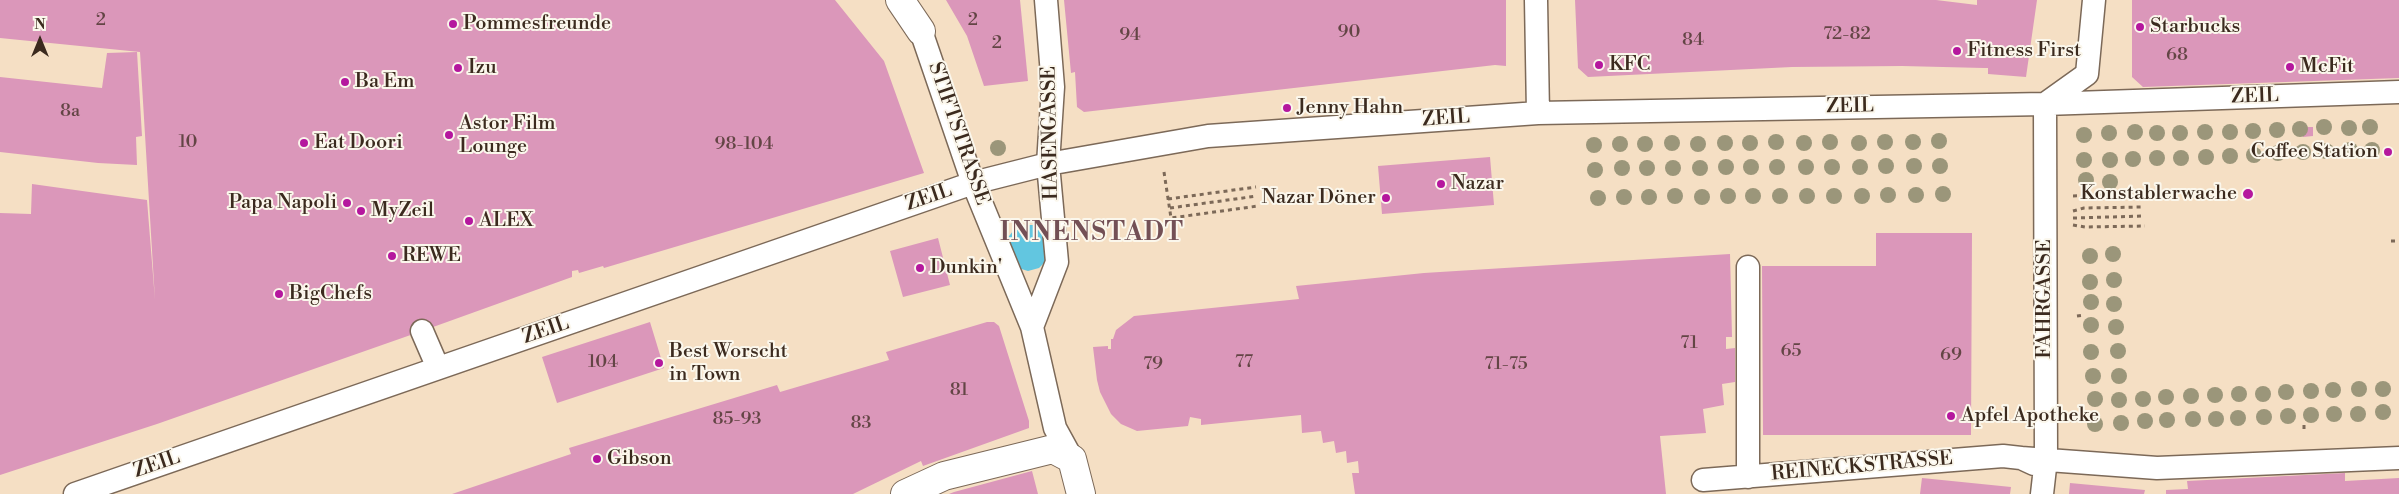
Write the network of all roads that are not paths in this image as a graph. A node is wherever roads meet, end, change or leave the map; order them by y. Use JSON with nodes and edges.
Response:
{"nodes":[{"id":1,"x":900,"y":0,"type":"edge"},
{"id":2,"x":1046,"y":0,"type":"edge"},
{"id":3,"x":1536,"y":0,"type":"edge"},
{"id":4,"x":2094,"y":0,"type":"edge"},
{"id":5,"x":921,"y":30,"type":"joint"},
{"id":6,"x":2399,"y":92,"type":"edge"},
{"id":7,"x":2045,"y":104,"type":"junction"},
{"id":8,"x":1538,"y":113,"type":"junction"},
{"id":9,"x":1048,"y":164,"type":"junction"},
{"id":10,"x":973,"y":183,"type":"junction"},
{"id":11,"x":1748,"y":267,"type":"dead end"},
{"id":12,"x":1032,"y":328,"type":"junction"},
{"id":13,"x":422,"y":331,"type":"dead end"},
{"id":14,"x":438,"y":368,"type":"junction"},
{"id":15,"x":2021,"y":458,"type":"junction"},
{"id":16,"x":2399,"y":458,"type":"edge"},
{"id":17,"x":1072,"y":459,"type":"junction"},
{"id":18,"x":2046,"y":459,"type":"junction"},
{"id":19,"x":1748,"y":477,"type":"junction"},
{"id":20,"x":1703,"y":480,"type":"dead end"},
{"id":21,"x":2042,"y":489,"type":"edge"},
{"id":22,"x":75,"y":494,"type":"edge"},
{"id":23,"x":905,"y":494,"type":"edge"},
{"id":24,"x":1082,"y":494,"type":"edge"}],
"edges":[{"from":1,"to":5,"type":"street","name":"STIFTSTRASSE"},
{"from":2,"to":9,"type":"street","name":"HASENGASSE"},
{"from":3,"to":8,"type":"street"},
{"from":4,"to":7,"type":"street"},
{"from":5,"to":10,"type":"street","name":"STIFTSTRASSE"},
{"from":6,"to":7,"type":"street","name":"ZEIL"},
{"from":7,"to":8,"type":"street","name":"ZEIL"},
{"from":7,"to":18,"type":"street","name":"FAHRGASSE"},
{"from":8,"to":9,"type":"street","name":"ZEIL"},
{"from":9,"to":10,"type":"street","name":"ZEIL"},
{"from":9,"to":12,"type":"street","name":"HASENGASSE"},
{"from":10,"to":12,"type":"street","name":"STIFTSTRASSE"},
{"from":10,"to":14,"type":"street","name":"ZEIL"},
{"from":11,"to":19,"type":"street"},
{"from":12,"to":17,"type":"street"},
{"from":13,"to":14,"type":"street"},
{"from":14,"to":22,"type":"street","name":"ZEIL"},
{"from":15,"to":18,"type":"street","name":"REINECKSTRASSE"},
{"from":15,"to":19,"type":"street","name":"REINECKSTRASSE"},
{"from":15,"to":21,"type":"street"},
{"from":16,"to":18,"type":"street"},
{"from":17,"to":23,"type":"street"},
{"from":17,"to":24,"type":"street"},
{"from":18,"to":21,"type":"street","name":"FAHRGASSE"},
{"from":19,"to":20,"type":"street","name":"REINECKSTRASSE"}]}
